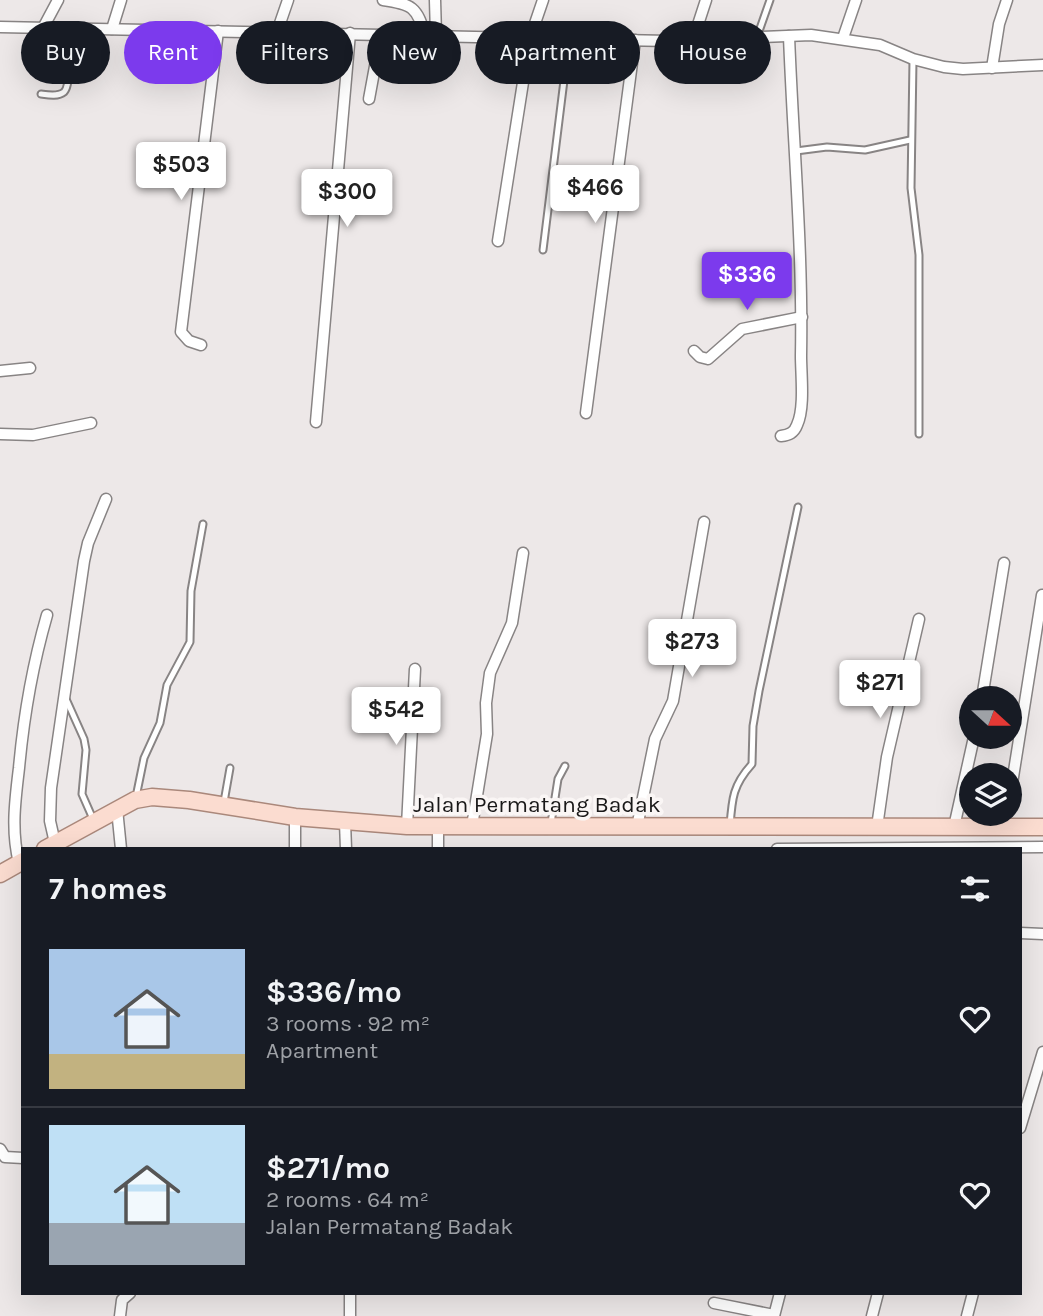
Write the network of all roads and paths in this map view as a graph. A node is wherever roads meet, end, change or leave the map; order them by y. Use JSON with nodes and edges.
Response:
{"nodes":[{"id":1,"x":58,"y":0,"type":"edge"},
{"id":2,"x":121,"y":0,"type":"edge"},
{"id":3,"x":288,"y":0,"type":"edge"},
{"id":4,"x":383,"y":0,"type":"edge"},
{"id":5,"x":435,"y":0,"type":"edge"},
{"id":6,"x":543,"y":0,"type":"edge"},
{"id":7,"x":706,"y":0,"type":"edge"},
{"id":8,"x":770,"y":0,"type":"edge"},
{"id":9,"x":856,"y":0,"type":"edge"},
{"id":10,"x":1007,"y":0,"type":"edge"},
{"id":11,"x":47,"y":21,"type":"edge"},
{"id":12,"x":281,"y":21,"type":"edge"},
{"id":13,"x":422,"y":21,"type":"edge"},
{"id":14,"x":432,"y":21,"type":"edge"},
{"id":15,"x":536,"y":21,"type":"edge"},
{"id":16,"x":699,"y":21,"type":"edge"},
{"id":17,"x":763,"y":21,"type":"edge"},
{"id":18,"x":0,"y":27,"type":"edge"},
{"id":19,"x":21,"y":27,"type":"edge"},
{"id":20,"x":112,"y":29,"type":"joint"},
{"id":21,"x":124,"y":29,"type":"edge"},
{"id":22,"x":789,"y":36,"type":"junction"},
{"id":23,"x":771,"y":37,"type":"edge"},
{"id":24,"x":843,"y":38,"type":"junction"},
{"id":25,"x":913,"y":59,"type":"junction"},
{"id":26,"x":1043,"y":65,"type":"edge"},
{"id":27,"x":992,"y":68,"type":"junction"},
{"id":28,"x":67,"y":84,"type":"edge"},
{"id":29,"x":211,"y":84,"type":"edge"},
{"id":30,"x":346,"y":84,"type":"edge"},
{"id":31,"x":372,"y":84,"type":"edge"},
{"id":32,"x":523,"y":84,"type":"edge"},
{"id":33,"x":564,"y":84,"type":"edge"},
{"id":34,"x":629,"y":84,"type":"edge"},
{"id":35,"x":41,"y":94,"type":"dead end"},
{"id":36,"x":369,"y":99,"type":"dead end"},
{"id":37,"x":910,"y":140,"type":"junction"},
{"id":38,"x":794,"y":152,"type":"junction"},
{"id":39,"x":498,"y":241,"type":"dead end"},
{"id":40,"x":543,"y":250,"type":"dead end"},
{"id":41,"x":802,"y":317,"type":"junction"},
{"id":42,"x":201,"y":345,"type":"dead end"},
{"id":43,"x":694,"y":351,"type":"dead end"},
{"id":44,"x":30,"y":368,"type":"dead end"},
{"id":45,"x":0,"y":372,"type":"edge"},
{"id":46,"x":586,"y":413,"type":"dead end"},
{"id":47,"x":316,"y":422,"type":"dead end"},
{"id":48,"x":91,"y":423,"type":"dead end"},
{"id":49,"x":0,"y":434,"type":"edge"},
{"id":50,"x":919,"y":434,"type":"dead end"},
{"id":51,"x":781,"y":436,"type":"dead end"},
{"id":52,"x":106,"y":499,"type":"dead end"},
{"id":53,"x":798,"y":507,"type":"dead end"},
{"id":54,"x":704,"y":522,"type":"dead end"},
{"id":55,"x":203,"y":524,"type":"dead end"},
{"id":56,"x":523,"y":552,"type":"dead end"},
{"id":57,"x":1004,"y":563,"type":"dead end"},
{"id":58,"x":1042,"y":595,"type":"edge"},
{"id":59,"x":47,"y":615,"type":"dead end"},
{"id":60,"x":919,"y":619,"type":"dead end"},
{"id":61,"x":415,"y":669,"type":"dead end"},
{"id":62,"x":984,"y":686,"type":"edge"},
{"id":63,"x":64,"y":696,"type":"junction"},
{"id":64,"x":971,"y":749,"type":"edge"},
{"id":65,"x":1015,"y":763,"type":"edge"},
{"id":66,"x":565,"y":766,"type":"dead end"},
{"id":67,"x":230,"y":768,"type":"dead end"},
{"id":68,"x":135,"y":800,"type":"junction"},
{"id":69,"x":223,"y":805,"type":"junction"},
{"id":70,"x":117,"y":809,"type":"junction"},
{"id":71,"x":295,"y":817,"type":"junction"},
{"id":72,"x":94,"y":821,"type":"junction"},
{"id":73,"x":345,"y":822,"type":"junction"},
{"id":74,"x":1022,"y":823,"type":"edge"},
{"id":75,"x":408,"y":826,"type":"junction"},
{"id":76,"x":438,"y":826,"type":"junction"},
{"id":77,"x":472,"y":826,"type":"junction"},
{"id":78,"x":550,"y":826,"type":"junction"},
{"id":79,"x":961,"y":826,"type":"edge"},
{"id":80,"x":637,"y":827,"type":"junction"},
{"id":81,"x":730,"y":827,"type":"junction"},
{"id":82,"x":877,"y":827,"type":"junction"},
{"id":83,"x":913,"y":827,"type":"junction"},
{"id":84,"x":954,"y":827,"type":"junction"},
{"id":85,"x":1043,"y":827,"type":"edge"},
{"id":86,"x":59,"y":844,"type":"edge"},
{"id":87,"x":121,"y":847,"type":"edge"},
{"id":88,"x":295,"y":847,"type":"edge"},
{"id":89,"x":346,"y":847,"type":"edge"},
{"id":90,"x":438,"y":847,"type":"edge"},
{"id":91,"x":907,"y":847,"type":"edge"},
{"id":92,"x":1022,"y":847,"type":"edge"},
{"id":93,"x":1043,"y":847,"type":"edge"},
{"id":94,"x":21,"y":862,"type":"edge"},
{"id":95,"x":0,"y":874,"type":"edge"},
{"id":96,"x":1022,"y":933,"type":"edge"},
{"id":97,"x":1043,"y":934,"type":"edge"},
{"id":98,"x":1043,"y":1052,"type":"edge"},
{"id":99,"x":1022,"y":1121,"type":"edge"},
{"id":100,"x":0,"y":1149,"type":"edge"},
{"id":101,"x":21,"y":1158,"type":"edge"},
{"id":102,"x":128,"y":1295,"type":"edge"},
{"id":103,"x":350,"y":1295,"type":"edge"},
{"id":104,"x":779,"y":1295,"type":"edge"},
{"id":105,"x":877,"y":1295,"type":"edge"},
{"id":106,"x":972,"y":1295,"type":"edge"},
{"id":107,"x":714,"y":1303,"type":"dead end"},
{"id":108,"x":774,"y":1315,"type":"edge"},
{"id":109,"x":120,"y":1316,"type":"edge"},
{"id":110,"x":350,"y":1316,"type":"edge"},
{"id":111,"x":872,"y":1316,"type":"edge"},
{"id":112,"x":967,"y":1316,"type":"edge"}],
"edges":[{"from":1,"to":11,"type":"street"},
{"from":2,"to":20,"type":"street"},
{"from":3,"to":12,"type":"street"},
{"from":4,"to":13,"type":"street"},
{"from":5,"to":14,"type":"street"},
{"from":6,"to":15,"type":"street"},
{"from":7,"to":16,"type":"street"},
{"from":8,"to":17,"type":"lane"},
{"from":9,"to":24,"type":"street"},
{"from":10,"to":27,"type":"street"},
{"from":18,"to":19,"type":"street"},
{"from":20,"to":21,"type":"street"},
{"from":22,"to":23,"type":"street"},
{"from":22,"to":24,"type":"street"},
{"from":22,"to":38,"type":"street"},
{"from":24,"to":25,"type":"street"},
{"from":25,"to":27,"type":"street"},
{"from":25,"to":37,"type":"lane"},
{"from":26,"to":27,"type":"street"},
{"from":28,"to":35,"type":"lane"},
{"from":29,"to":42,"type":"street"},
{"from":30,"to":47,"type":"street"},
{"from":31,"to":36,"type":"street"},
{"from":32,"to":39,"type":"street"},
{"from":33,"to":40,"type":"lane"},
{"from":34,"to":46,"type":"street"},
{"from":37,"to":38,"type":"lane"},
{"from":37,"to":50,"type":"lane"},
{"from":38,"to":41,"type":"street"},
{"from":41,"to":43,"type":"street"},
{"from":41,"to":51,"type":"street"},
{"from":44,"to":45,"type":"street"},
{"from":48,"to":49,"type":"street"},
{"from":52,"to":63,"type":"street"},
{"from":53,"to":81,"type":"lane"},
{"from":54,"to":80,"type":"street"},
{"from":55,"to":68,"type":"lane"},
{"from":56,"to":77,"type":"street"},
{"from":57,"to":62,"type":"street"},
{"from":58,"to":65,"type":"street"},
{"from":59,"to":94,"type":"street"},
{"from":60,"to":82,"type":"street"},
{"from":61,"to":75,"type":"street"},
{"from":63,"to":72,"type":"lane"},
{"from":63,"to":86,"type":"street"},
{"from":64,"to":84,"type":"street"},
{"from":66,"to":78,"type":"lane"},
{"from":67,"to":69,"type":"lane"},
{"from":68,"to":69,"type":"main road","name":"Jalan Permatang Badak"},
{"from":68,"to":70,"type":"main road","name":"Jalan Permatang Badak"},
{"from":69,"to":71,"type":"main road","name":"Jalan Permatang Badak"},
{"from":70,"to":72,"type":"main road","name":"Jalan Permatang Badak"},
{"from":70,"to":87,"type":"street"},
{"from":71,"to":73,"type":"main road","name":"Jalan Permatang Badak"},
{"from":71,"to":88,"type":"street"},
{"from":72,"to":86,"type":"main road","name":"Jalan Permatang Badak"},
{"from":73,"to":75,"type":"main road","name":"Jalan Permatang Badak"},
{"from":73,"to":89,"type":"street"},
{"from":74,"to":85,"type":"main road","name":"Jalan Permatang Badak"},
{"from":75,"to":76,"type":"main road","name":"Jalan Permatang Badak"},
{"from":76,"to":77,"type":"main road","name":"Jalan Permatang Badak"},
{"from":76,"to":90,"type":"street"},
{"from":77,"to":78,"type":"main road","name":"Jalan Permatang Badak"},
{"from":78,"to":80,"type":"main road","name":"Jalan Permatang Badak"},
{"from":79,"to":84,"type":"main road","name":"Jalan Permatang Badak"},
{"from":80,"to":81,"type":"main road","name":"Jalan Permatang Badak"},
{"from":81,"to":82,"type":"main road","name":"Jalan Permatang Badak"},
{"from":82,"to":83,"type":"main road","name":"Jalan Permatang Badak"},
{"from":83,"to":84,"type":"main road","name":"Jalan Permatang Badak"},
{"from":83,"to":91,"type":"street"},
{"from":92,"to":93,"type":"street"},
{"from":94,"to":95,"type":"main road"},
{"from":96,"to":97,"type":"street"},
{"from":98,"to":99,"type":"street"},
{"from":100,"to":101,"type":"street"},
{"from":102,"to":109,"type":"street"},
{"from":103,"to":110,"type":"street"},
{"from":104,"to":108,"type":"street"},
{"from":105,"to":111,"type":"street"},
{"from":106,"to":112,"type":"street"},
{"from":107,"to":108,"type":"street"}]}
